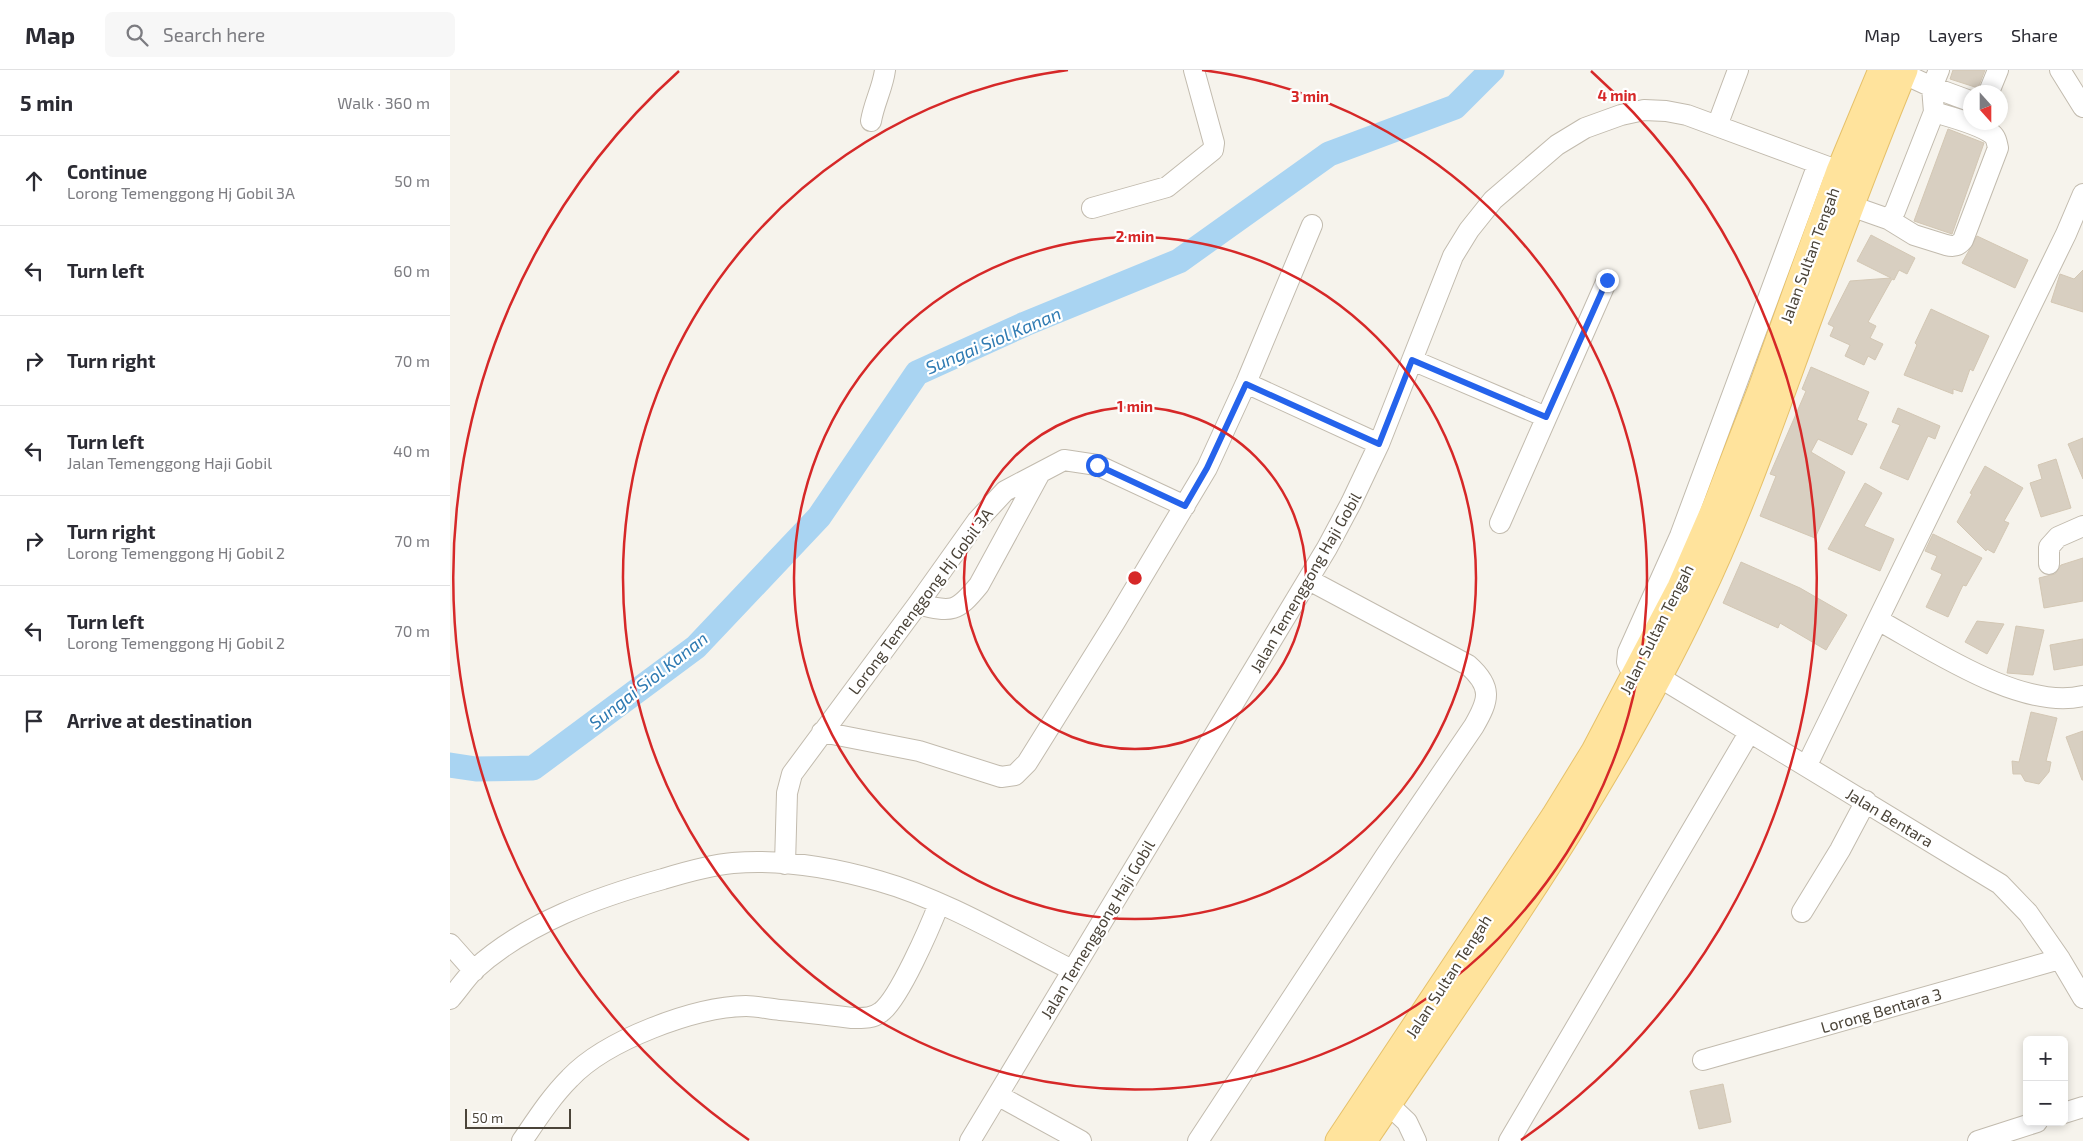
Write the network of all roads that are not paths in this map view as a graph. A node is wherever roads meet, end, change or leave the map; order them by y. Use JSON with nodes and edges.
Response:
{"nodes":[{"id":1,"x":885,"y":70,"type":"edge"},
{"id":2,"x":1194,"y":70,"type":"edge"},
{"id":3,"x":1738,"y":70,"type":"edge"},
{"id":4,"x":1998,"y":70,"type":"edge"},
{"id":5,"x":2060,"y":70,"type":"edge"},
{"id":6,"x":1896,"y":71,"type":"edge"},
{"id":7,"x":1935,"y":79,"type":"edge"},
{"id":8,"x":1992,"y":85,"type":"edge"},
{"id":9,"x":1963,"y":97,"type":"edge"},
{"id":10,"x":2083,"y":107,"type":"edge"},
{"id":11,"x":1934,"y":112,"type":"junction"},
{"id":12,"x":871,"y":121,"type":"dead end"},
{"id":13,"x":1717,"y":126,"type":"junction"},
{"id":14,"x":1829,"y":167,"type":"junction"},
{"id":15,"x":2083,"y":194,"type":"edge"},
{"id":16,"x":1851,"y":206,"type":"junction"},
{"id":17,"x":1092,"y":208,"type":"dead end"},
{"id":18,"x":1888,"y":219,"type":"junction"},
{"id":19,"x":1312,"y":225,"type":"dead end"},
{"id":20,"x":2074,"y":238,"type":"edge"},
{"id":21,"x":1607,"y":280,"type":"dead end"},
{"id":22,"x":1412,"y":360,"type":"junction"},
{"id":23,"x":1246,"y":384,"type":"junction"},
{"id":24,"x":1546,"y":417,"type":"junction"},
{"id":25,"x":1379,"y":444,"type":"junction"},
{"id":26,"x":1040,"y":473,"type":"junction"},
{"id":27,"x":1185,"y":506,"type":"junction"},
{"id":28,"x":1500,"y":523,"type":"dead end"},
{"id":29,"x":2083,"y":526,"type":"edge"},
{"id":30,"x":2049,"y":564,"type":"dead end"},
{"id":31,"x":1309,"y":580,"type":"junction"},
{"id":32,"x":918,"y":604,"type":"junction"},
{"id":33,"x":1878,"y":620,"type":"junction"},
{"id":34,"x":1659,"y":677,"type":"junction"},
{"id":35,"x":2083,"y":696,"type":"edge"},
{"id":36,"x":822,"y":732,"type":"junction"},
{"id":37,"x":1749,"y":733,"type":"junction"},
{"id":38,"x":1807,"y":765,"type":"junction"},
{"id":39,"x":1866,"y":801,"type":"junction"},
{"id":40,"x":785,"y":864,"type":"junction"},
{"id":41,"x":939,"y":904,"type":"junction"},
{"id":42,"x":1802,"y":912,"type":"dead end"},
{"id":43,"x":450,"y":944,"type":"edge"},
{"id":44,"x":2060,"y":959,"type":"junction"},
{"id":45,"x":1072,"y":970,"type":"junction"},
{"id":46,"x":474,"y":971,"type":"junction"},
{"id":47,"x":2083,"y":998,"type":"edge"},
{"id":48,"x":450,"y":999,"type":"edge"},
{"id":49,"x":1703,"y":1060,"type":"dead end"},
{"id":50,"x":998,"y":1096,"type":"junction"},
{"id":51,"x":1389,"y":1105,"type":"junction"},
{"id":52,"x":2083,"y":1107,"type":"edge"},
{"id":53,"x":2068,"y":1112,"type":"edge"},
{"id":54,"x":2025,"y":1126,"type":"edge"},
{"id":55,"x":522,"y":1141,"type":"edge"},
{"id":56,"x":970,"y":1141,"type":"edge"},
{"id":57,"x":1081,"y":1141,"type":"edge"},
{"id":58,"x":1198,"y":1141,"type":"edge"},
{"id":59,"x":1338,"y":1141,"type":"edge"},
{"id":60,"x":1364,"y":1141,"type":"edge"},
{"id":61,"x":1416,"y":1141,"type":"edge"},
{"id":62,"x":1509,"y":1141,"type":"edge"},
{"id":63,"x":1978,"y":1141,"type":"edge"}],
"edges":[{"from":1,"to":12,"type":"street"},
{"from":2,"to":17,"type":"street"},
{"from":3,"to":13,"type":"street"},
{"from":4,"to":8,"type":"street"},
{"from":5,"to":10,"type":"street"},
{"from":6,"to":7,"type":"street"},
{"from":6,"to":14,"type":"main road","name":"Jalan Sultan Tengah"},
{"from":6,"to":16,"type":"main road","name":"Jalan Sultan Tengah"},
{"from":7,"to":9,"type":"street"},
{"from":7,"to":11,"type":"street"},
{"from":11,"to":18,"type":"street"},
{"from":11,"to":18,"type":"street"},
{"from":13,"to":14,"type":"street","name":"Jalan Temenggong Haji Gobil"},
{"from":13,"to":22,"type":"street","name":"Jalan Temenggong Haji Gobil"},
{"from":14,"to":59,"type":"main road","name":"Jalan Sultan Tengah"},
{"from":15,"to":20,"type":"street"},
{"from":16,"to":18,"type":"street"},
{"from":16,"to":34,"type":"main road","name":"Jalan Sultan Tengah"},
{"from":19,"to":23,"type":"street"},
{"from":20,"to":33,"type":"street"},
{"from":21,"to":24,"type":"street"},
{"from":22,"to":24,"type":"street"},
{"from":22,"to":25,"type":"street","name":"Jalan Temenggong Haji Gobil"},
{"from":23,"to":25,"type":"street"},
{"from":23,"to":27,"type":"street"},
{"from":24,"to":28,"type":"street"},
{"from":25,"to":31,"type":"street","name":"Jalan Temenggong Haji Gobil"},
{"from":26,"to":27,"type":"street","name":"Lorong Temenggong Hj Gobil 3A"},
{"from":26,"to":32,"type":"street","name":"Lorong Temenggong Hj Gobil 3A"},
{"from":26,"to":32,"type":"street"},
{"from":27,"to":36,"type":"street"},
{"from":29,"to":30,"type":"street"},
{"from":31,"to":45,"type":"street","name":"Jalan Temenggong Haji Gobil"},
{"from":31,"to":58,"type":"street"},
{"from":32,"to":36,"type":"street","name":"Lorong Temenggong Hj Gobil 3A"},
{"from":33,"to":35,"type":"street"},
{"from":33,"to":38,"type":"street"},
{"from":34,"to":37,"type":"street","name":"Jalan Bentara"},
{"from":34,"to":51,"type":"main road","name":"Jalan Sultan Tengah"},
{"from":36,"to":40,"type":"street","name":"Lorong Temenggong Hj Gobil 3A"},
{"from":37,"to":38,"type":"street","name":"Jalan Bentara"},
{"from":37,"to":62,"type":"street"},
{"from":38,"to":39,"type":"street","name":"Jalan Bentara"},
{"from":39,"to":42,"type":"street"},
{"from":39,"to":44,"type":"street","name":"Jalan Bentara"},
{"from":40,"to":41,"type":"street"},
{"from":40,"to":46,"type":"street"},
{"from":41,"to":45,"type":"street"},
{"from":41,"to":55,"type":"street"},
{"from":43,"to":46,"type":"street"},
{"from":44,"to":47,"type":"street","name":"Jalan Bentara"},
{"from":44,"to":49,"type":"street","name":"Lorong Bentara 3"},
{"from":45,"to":50,"type":"street","name":"Jalan Temenggong Haji Gobil"},
{"from":46,"to":48,"type":"street"},
{"from":50,"to":56,"type":"street","name":"Jalan Temenggong Haji Gobil"},
{"from":50,"to":57,"type":"street"},
{"from":51,"to":60,"type":"main road","name":"Jalan Sultan Tengah"},
{"from":51,"to":61,"type":"street"},
{"from":52,"to":53,"type":"street"},
{"from":54,"to":63,"type":"street"}]}
